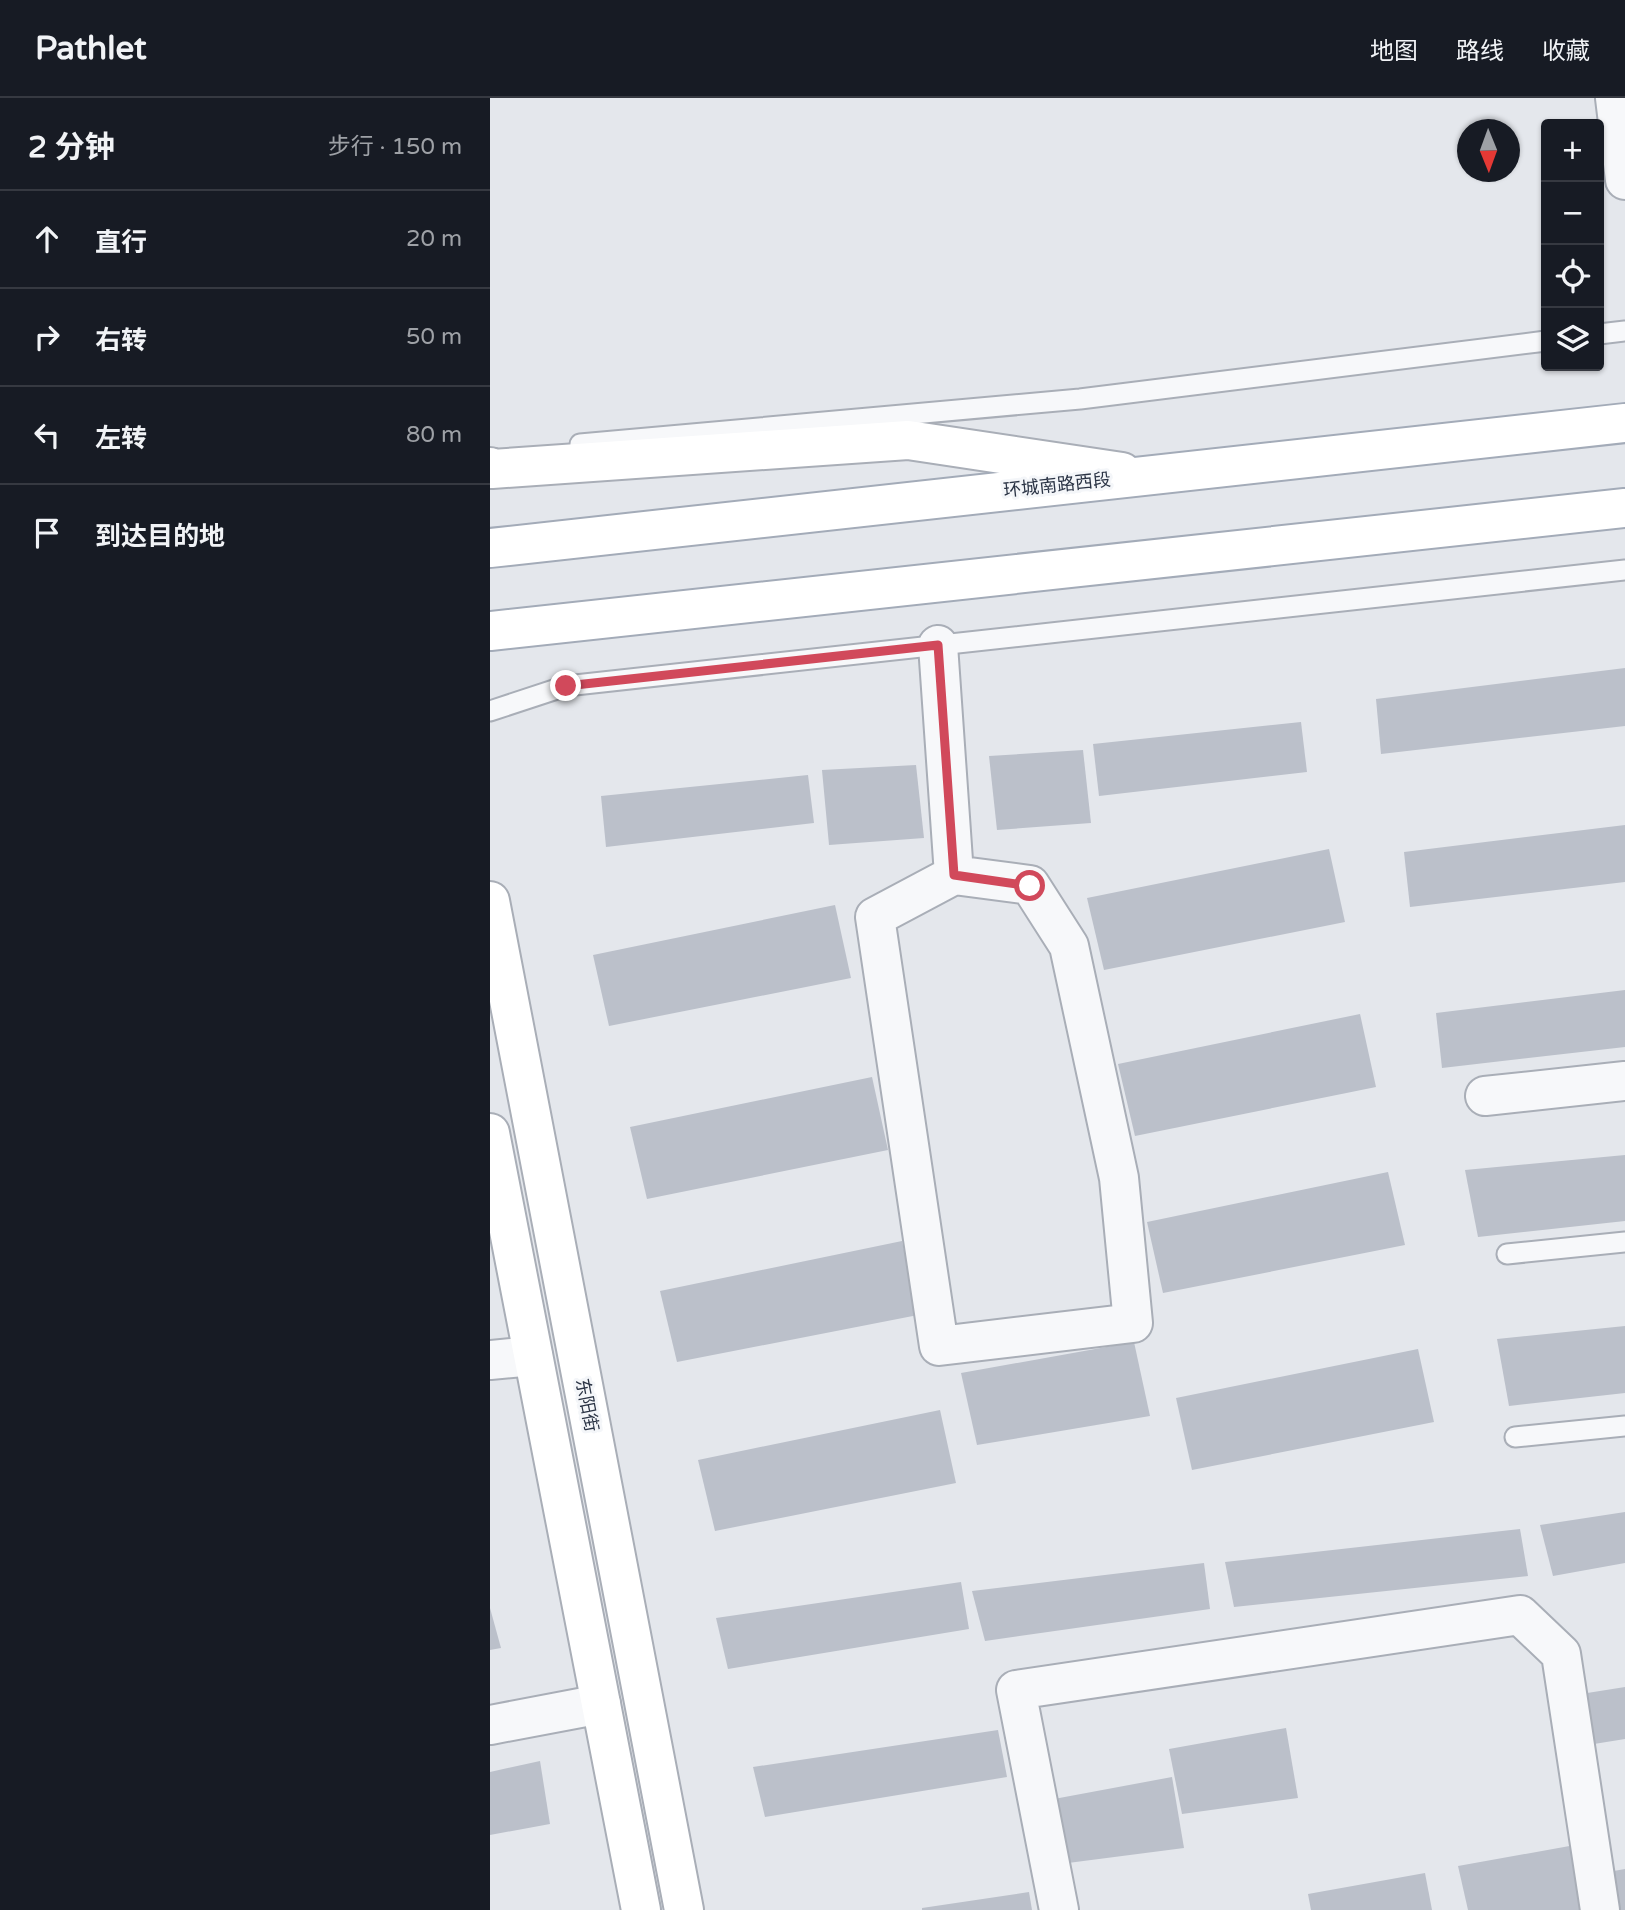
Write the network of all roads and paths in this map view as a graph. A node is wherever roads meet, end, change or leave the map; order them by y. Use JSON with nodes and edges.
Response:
{"nodes":[{"id":1,"x":1615,"y":98,"type":"edge"},
{"id":2,"x":1625,"y":180,"type":"edge"},
{"id":3,"x":1625,"y":331,"type":"edge"},
{"id":4,"x":1604,"y":333,"type":"edge"},
{"id":5,"x":1541,"y":342,"type":"edge"},
{"id":6,"x":1625,"y":423,"type":"edge"},
{"id":7,"x":490,"y":452,"type":"edge"},
{"id":8,"x":490,"y":467,"type":"edge"},
{"id":9,"x":1144,"y":476,"type":"junction"},
{"id":10,"x":1625,"y":508,"type":"edge"},
{"id":11,"x":490,"y":548,"type":"edge"},
{"id":12,"x":1625,"y":570,"type":"edge"},
{"id":13,"x":490,"y":631,"type":"edge"},
{"id":14,"x":938,"y":645,"type":"junction"},
{"id":15,"x":490,"y":711,"type":"edge"},
{"id":16,"x":954,"y":875,"type":"junction"},
{"id":17,"x":490,"y":901,"type":"edge"},
{"id":18,"x":1625,"y":1081,"type":"edge"},
{"id":19,"x":1485,"y":1096,"type":"dead end"},
{"id":20,"x":490,"y":1133,"type":"edge"},
{"id":21,"x":1625,"y":1242,"type":"edge"},
{"id":22,"x":1507,"y":1254,"type":"dead end"},
{"id":23,"x":533,"y":1356,"type":"junction"},
{"id":24,"x":490,"y":1360,"type":"edge"},
{"id":25,"x":1625,"y":1426,"type":"edge"},
{"id":26,"x":1515,"y":1437,"type":"dead end"},
{"id":27,"x":601,"y":1704,"type":"junction"},
{"id":28,"x":490,"y":1725,"type":"edge"},
{"id":29,"x":641,"y":1910,"type":"edge"},
{"id":30,"x":684,"y":1910,"type":"edge"},
{"id":31,"x":1059,"y":1910,"type":"edge"},
{"id":32,"x":1600,"y":1910,"type":"edge"}],
"edges":[{"from":1,"to":2,"type":"street"},
{"from":3,"to":4,"type":"lane"},
{"from":5,"to":7,"type":"lane"},
{"from":6,"to":9,"type":"main road","name":"环城南路西段"},
{"from":8,"to":9,"type":"main road"},
{"from":9,"to":11,"type":"main road","name":"环城南路西段"},
{"from":10,"to":13,"type":"main road"},
{"from":12,"to":14,"type":"lane"},
{"from":14,"to":15,"type":"lane"},
{"from":14,"to":16,"type":"street"},
{"from":16,"to":16,"type":"street"},
{"from":17,"to":30,"type":"main road","name":"东阳街"},
{"from":18,"to":19,"type":"street"},
{"from":20,"to":23,"type":"main road"},
{"from":21,"to":22,"type":"lane"},
{"from":23,"to":24,"type":"street"},
{"from":23,"to":27,"type":"main road"},
{"from":25,"to":26,"type":"lane"},
{"from":27,"to":28,"type":"street"},
{"from":27,"to":29,"type":"main road"},
{"from":31,"to":32,"type":"street"}]}
